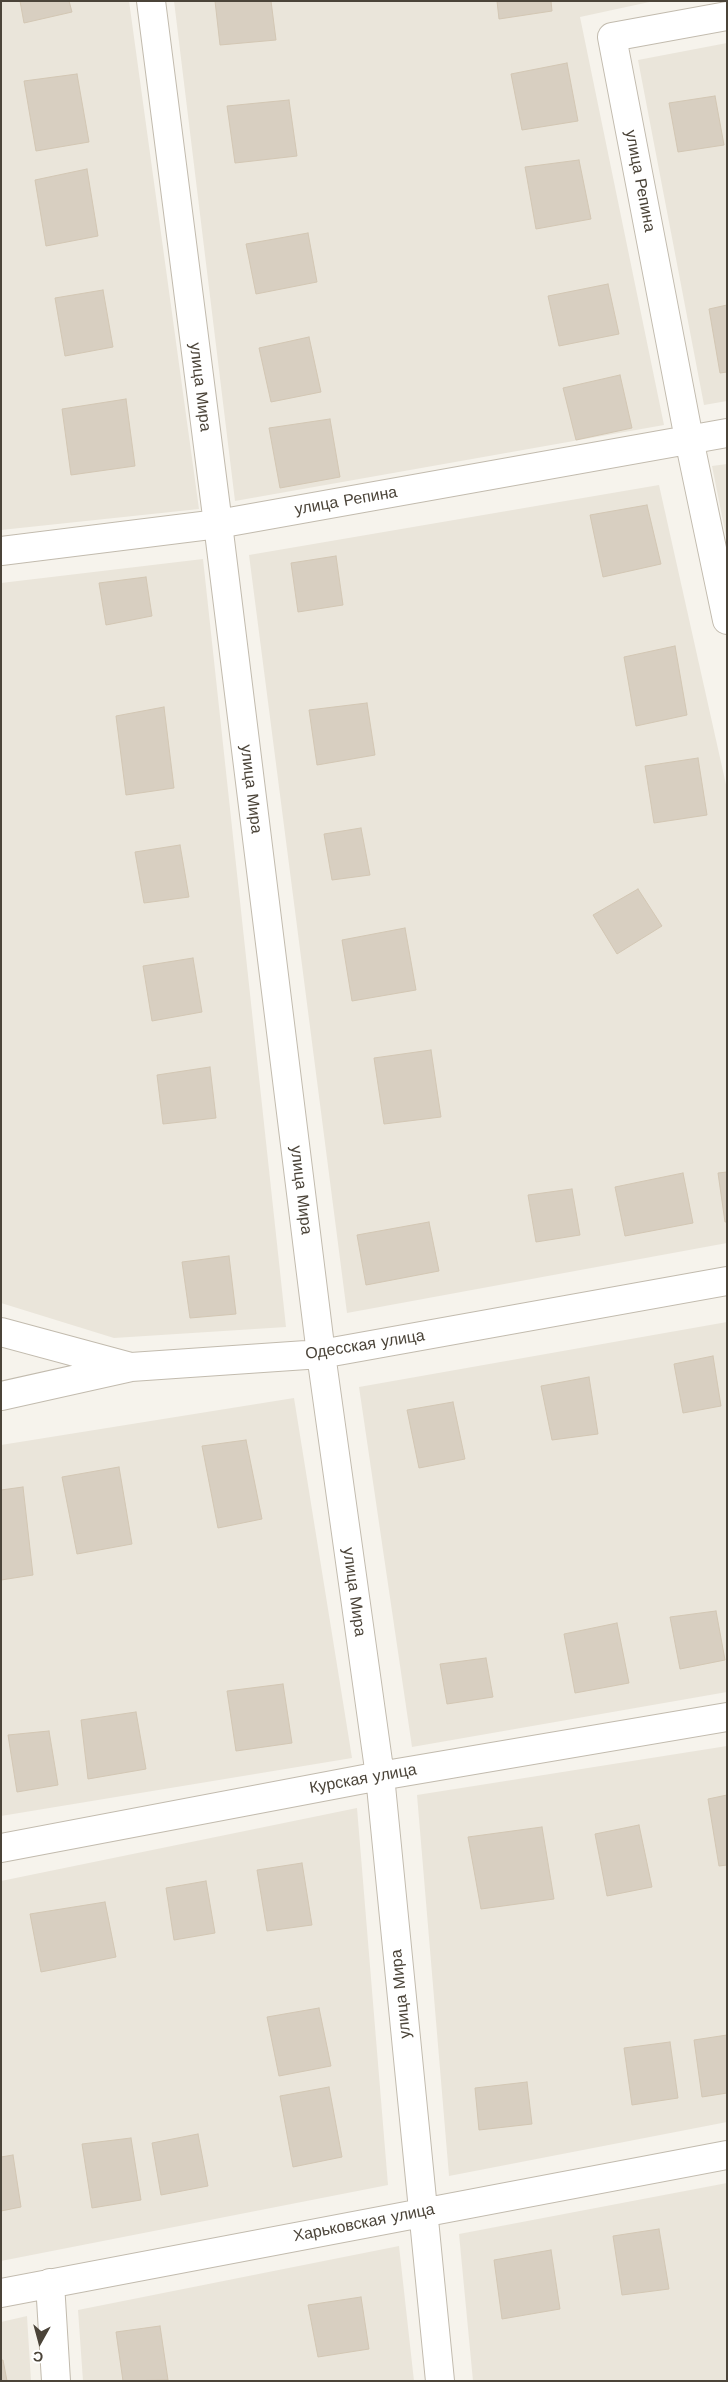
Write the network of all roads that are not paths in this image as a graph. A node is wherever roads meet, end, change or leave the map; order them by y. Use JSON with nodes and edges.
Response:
{"nodes":[{"id":1,"x":151,"y":1,"type":"edge"},
{"id":2,"x":727,"y":16,"type":"edge"},
{"id":3,"x":727,"y":432,"type":"edge"},
{"id":4,"x":689,"y":439,"type":"junction"},
{"id":5,"x":218,"y":524,"type":"junction"},
{"id":6,"x":1,"y":551,"type":"edge"},
{"id":7,"x":727,"y":620,"type":"edge"},
{"id":8,"x":727,"y":1281,"type":"edge"},
{"id":9,"x":1,"y":1332,"type":"edge"},
{"id":10,"x":321,"y":1354,"type":"junction"},
{"id":11,"x":131,"y":1367,"type":"junction"},
{"id":12,"x":1,"y":1396,"type":"edge"},
{"id":13,"x":727,"y":1717,"type":"edge"},
{"id":14,"x":380,"y":1776,"type":"junction"},
{"id":15,"x":1,"y":1848,"type":"edge"},
{"id":16,"x":727,"y":2155,"type":"edge"},
{"id":17,"x":422,"y":2212,"type":"junction"},
{"id":18,"x":50,"y":2283,"type":"junction"},
{"id":19,"x":1,"y":2292,"type":"edge"},
{"id":20,"x":56,"y":2381,"type":"edge"},
{"id":21,"x":440,"y":2381,"type":"edge"}],
"edges":[{"from":1,"to":5,"type":"street","name":"улица Мира"},
{"from":2,"to":4,"type":"street","name":"улица Репина"},
{"from":3,"to":4,"type":"street","name":"улица Репина"},
{"from":4,"to":5,"type":"street","name":"улица Репина"},
{"from":4,"to":7,"type":"street","name":"улица Репина"},
{"from":5,"to":6,"type":"street","name":"улица Репина"},
{"from":5,"to":10,"type":"street","name":"улица Мира"},
{"from":8,"to":10,"type":"street","name":"Одесская улица"},
{"from":9,"to":11,"type":"street"},
{"from":10,"to":11,"type":"street","name":"Одесская улица"},
{"from":10,"to":14,"type":"street","name":"улица Мира"},
{"from":11,"to":12,"type":"street","name":"Одесская улица"},
{"from":13,"to":14,"type":"street","name":"Курская улица"},
{"from":14,"to":15,"type":"street","name":"Курская улица"},
{"from":14,"to":17,"type":"street","name":"улица Мира"},
{"from":16,"to":17,"type":"street","name":"Харьковская улица"},
{"from":17,"to":18,"type":"street","name":"Харьковская улица"},
{"from":17,"to":21,"type":"street","name":"улица Мира"},
{"from":18,"to":19,"type":"street","name":"Харьковская улица"},
{"from":18,"to":20,"type":"street"}]}
